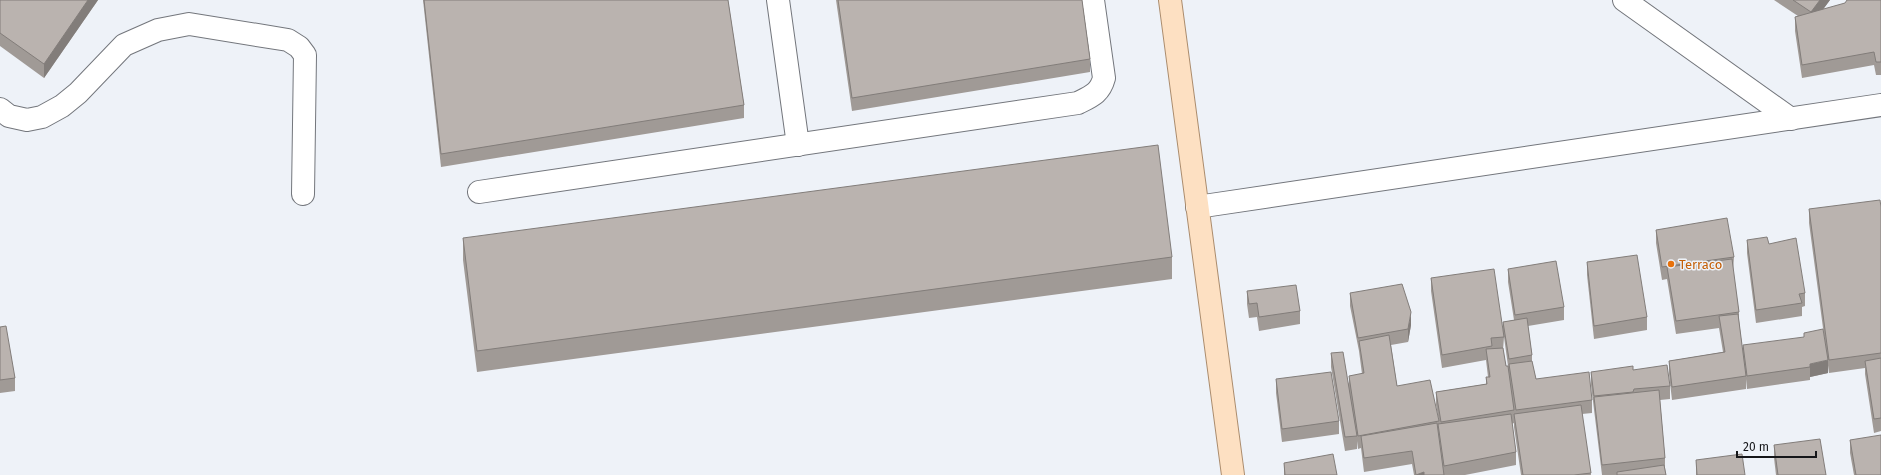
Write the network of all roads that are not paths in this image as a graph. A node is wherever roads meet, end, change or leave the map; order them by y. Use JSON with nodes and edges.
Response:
{"nodes":[{"id":1,"x":778,"y":0,"type":"edge"},
{"id":2,"x":1093,"y":0,"type":"edge"},
{"id":3,"x":1170,"y":0,"type":"edge"},
{"id":4,"x":1624,"y":0,"type":"edge"},
{"id":5,"x":1881,"y":105,"type":"edge"},
{"id":6,"x":0,"y":109,"type":"edge"},
{"id":7,"x":1791,"y":119,"type":"junction"},
{"id":8,"x":798,"y":145,"type":"junction"},
{"id":9,"x":479,"y":192,"type":"dead end"},
{"id":10,"x":302,"y":194,"type":"dead end"},
{"id":11,"x":1197,"y":207,"type":"junction"},
{"id":12,"x":1233,"y":475,"type":"edge"}],
"edges":[{"from":1,"to":8,"type":"street"},
{"from":2,"to":8,"type":"street"},
{"from":3,"to":11,"type":"main road"},
{"from":4,"to":7,"type":"street"},
{"from":5,"to":7,"type":"street"},
{"from":6,"to":10,"type":"street"},
{"from":7,"to":11,"type":"street"},
{"from":8,"to":9,"type":"street"},
{"from":11,"to":12,"type":"main road"}]}
